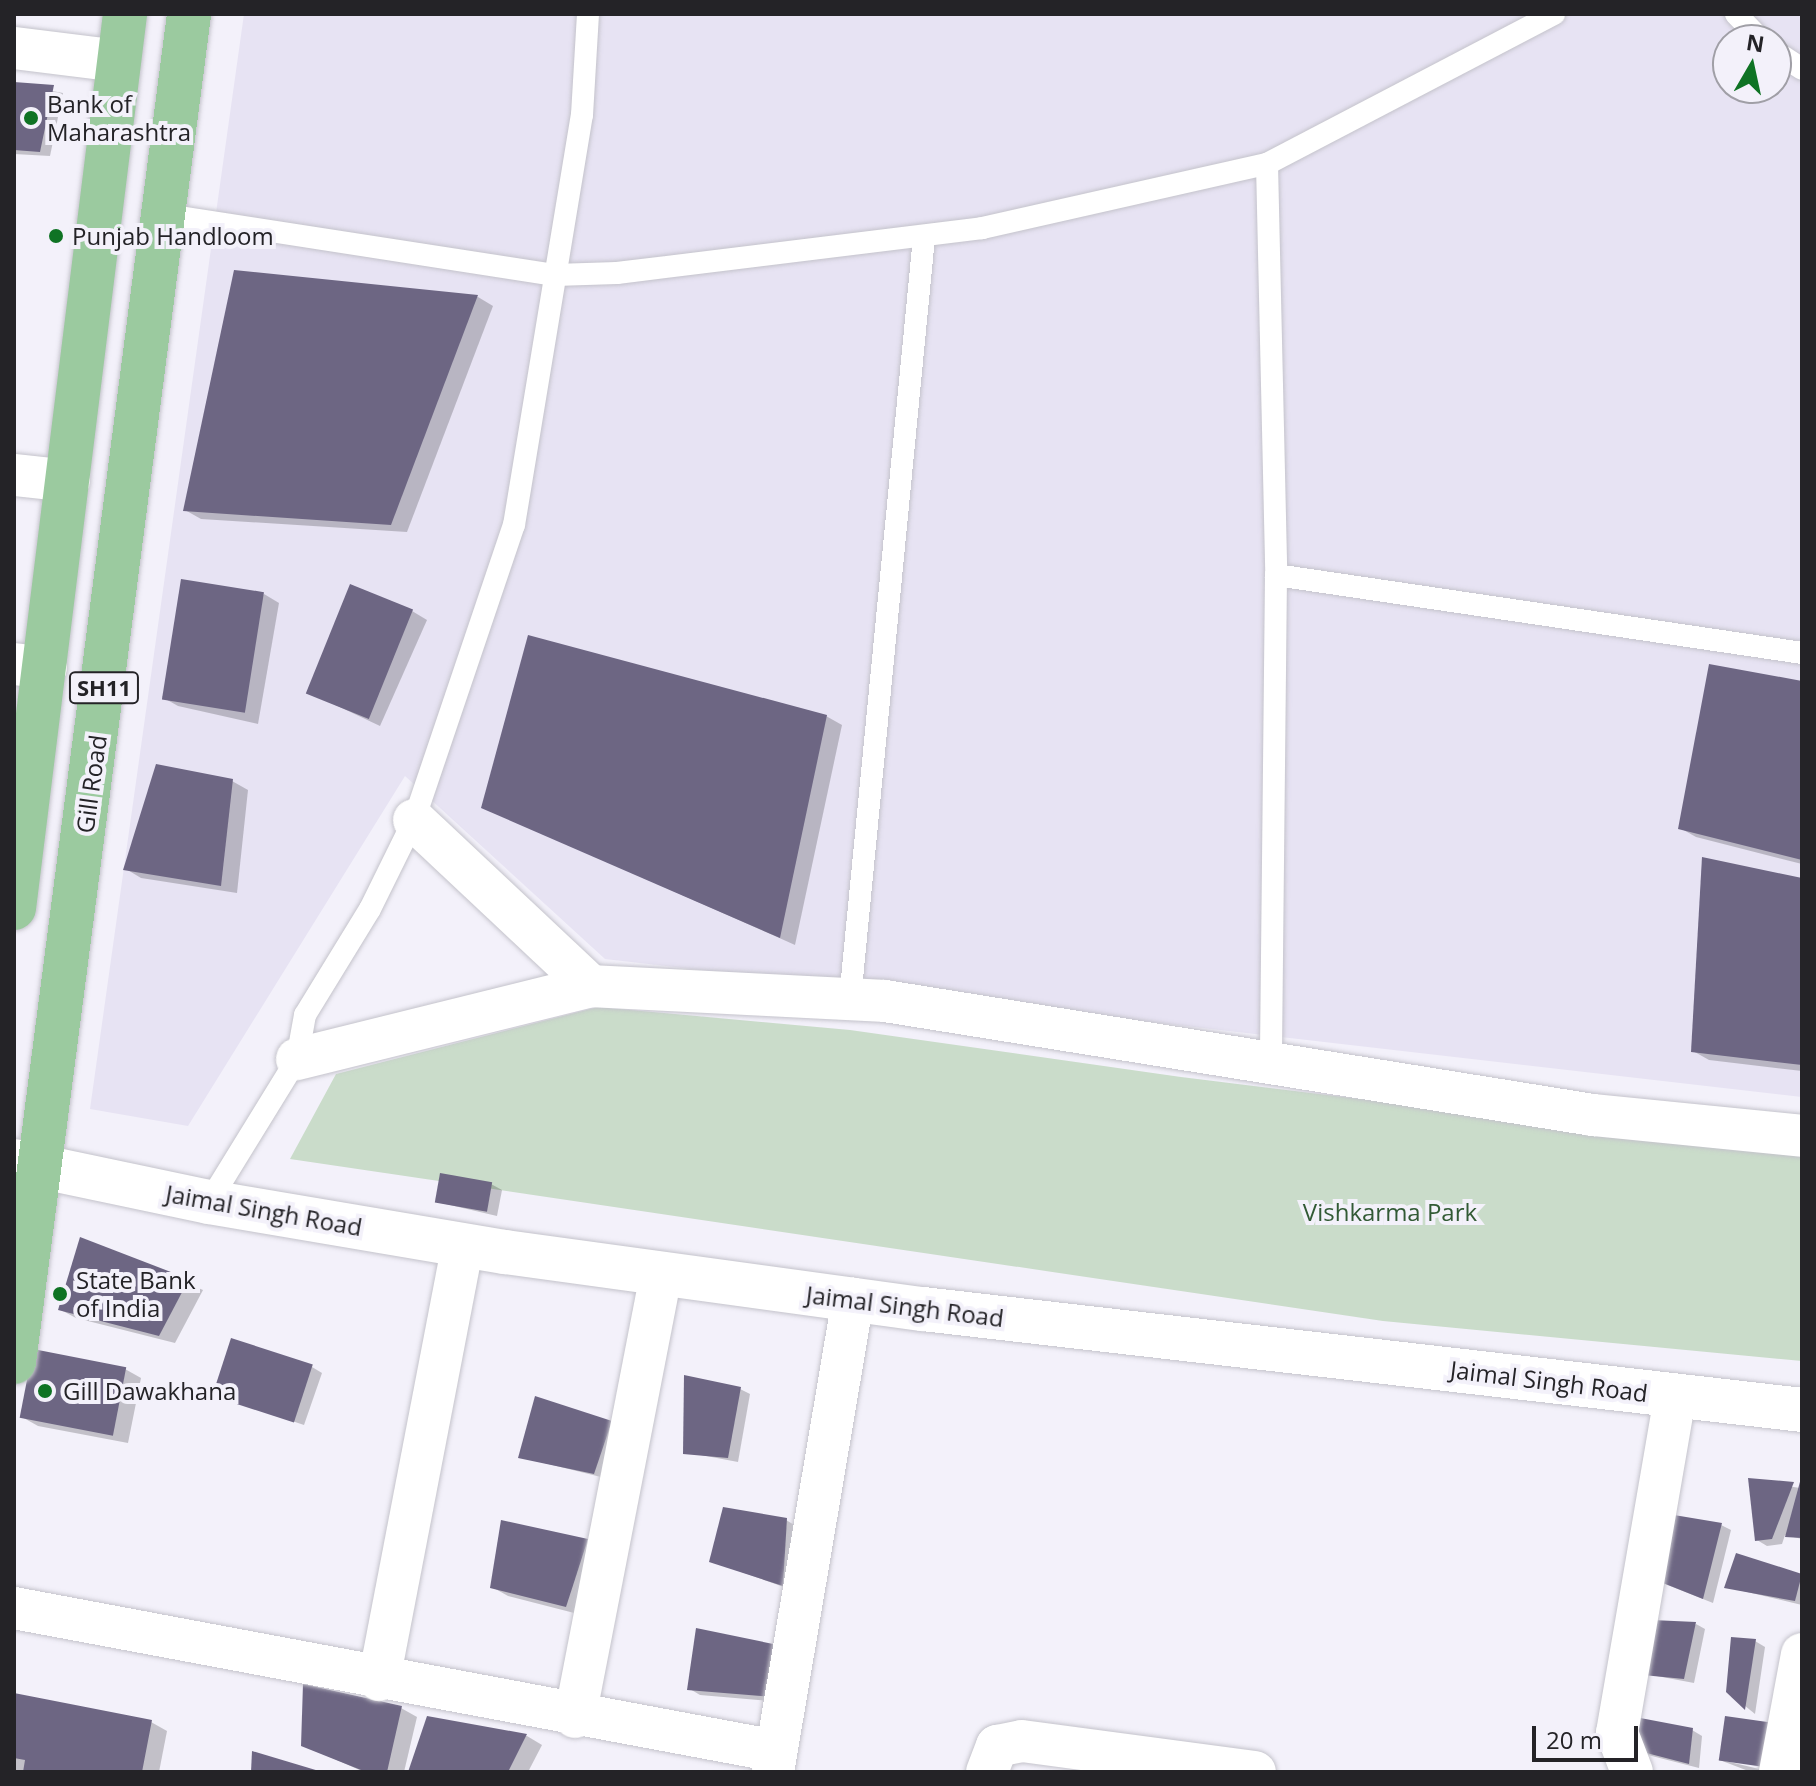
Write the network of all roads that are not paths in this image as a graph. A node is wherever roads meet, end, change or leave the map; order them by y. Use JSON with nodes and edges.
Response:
{"nodes":[{"id":1,"x":125,"y":14,"type":"edge"},
{"id":2,"x":189,"y":14,"type":"edge"},
{"id":3,"x":588,"y":14,"type":"edge"},
{"id":4,"x":1554,"y":14,"type":"edge"},
{"id":5,"x":14,"y":48,"type":"edge"},
{"id":6,"x":119,"y":61,"type":"junction"},
{"id":7,"x":1267,"y":164,"type":"junction"},
{"id":8,"x":167,"y":215,"type":"junction"},
{"id":9,"x":924,"y":237,"type":"junction"},
{"id":10,"x":555,"y":275,"type":"junction"},
{"id":11,"x":14,"y":475,"type":"edge"},
{"id":12,"x":69,"y":481,"type":"junction"},
{"id":13,"x":1276,"y":575,"type":"junction"},
{"id":14,"x":1802,"y":653,"type":"edge"},
{"id":15,"x":30,"y":666,"type":"edge"},
{"id":16,"x":414,"y":820,"type":"junction"},
{"id":17,"x":19,"y":847,"type":"edge"},
{"id":18,"x":14,"y":908,"type":"edge"},
{"id":19,"x":591,"y":986,"type":"junction"},
{"id":20,"x":850,"y":999,"type":"junction"},
{"id":21,"x":297,"y":1059,"type":"junction"},
{"id":22,"x":1271,"y":1061,"type":"junction"},
{"id":23,"x":1802,"y":1136,"type":"edge"},
{"id":24,"x":26,"y":1164,"type":"edge"},
{"id":25,"x":209,"y":1202,"type":"junction"},
{"id":26,"x":463,"y":1245,"type":"junction"},
{"id":27,"x":661,"y":1273,"type":"junction"},
{"id":28,"x":853,"y":1299,"type":"junction"},
{"id":29,"x":14,"y":1362,"type":"edge"},
{"id":30,"x":1675,"y":1396,"type":"junction"},
{"id":31,"x":1802,"y":1410,"type":"edge"},
{"id":32,"x":14,"y":1608,"type":"edge"},
{"id":33,"x":1802,"y":1654,"type":"edge"},
{"id":34,"x":379,"y":1680,"type":"junction"},
{"id":35,"x":575,"y":1717,"type":"junction"},
{"id":36,"x":774,"y":1762,"type":"edge"},
{"id":37,"x":987,"y":1772,"type":"edge"},
{"id":38,"x":1255,"y":1772,"type":"edge"},
{"id":39,"x":1632,"y":1772,"type":"edge"},
{"id":40,"x":1780,"y":1772,"type":"edge"}],
"edges":[{"from":1,"to":6,"type":"main road","number":"SH11"},
{"from":2,"to":8,"type":"main road","name":"Gill Road","number":"SH11"},
{"from":3,"to":10,"type":"lane"},
{"from":4,"to":7,"type":"lane"},
{"from":5,"to":6,"type":"street"},
{"from":6,"to":12,"type":"main road","number":"SH11"},
{"from":7,"to":9,"type":"lane"},
{"from":7,"to":13,"type":"lane"},
{"from":8,"to":10,"type":"lane"},
{"from":8,"to":24,"type":"main road","name":"Gill Road","number":"SH11"},
{"from":9,"to":10,"type":"lane"},
{"from":9,"to":20,"type":"lane"},
{"from":10,"to":16,"type":"lane"},
{"from":11,"to":12,"type":"street"},
{"from":12,"to":15,"type":"main road","number":"SH11"},
{"from":13,"to":14,"type":"lane"},
{"from":13,"to":22,"type":"lane"},
{"from":15,"to":17,"type":"main road","number":"SH11"},
{"from":16,"to":19,"type":"street"},
{"from":16,"to":21,"type":"lane"},
{"from":17,"to":18,"type":"main road","number":"SH11"},
{"from":19,"to":20,"type":"street"},
{"from":19,"to":21,"type":"street"},
{"from":20,"to":22,"type":"street"},
{"from":21,"to":25,"type":"lane"},
{"from":22,"to":23,"type":"street"},
{"from":24,"to":25,"type":"street","name":"Jaimal Singh Road"},
{"from":24,"to":29,"type":"main road","name":"Gill Road","number":"SH11"},
{"from":25,"to":26,"type":"street","name":"Jaimal Singh Road"},
{"from":26,"to":27,"type":"street","name":"Jaimal Singh Road"},
{"from":26,"to":34,"type":"street"},
{"from":27,"to":28,"type":"street","name":"Jaimal Singh Road"},
{"from":27,"to":35,"type":"street"},
{"from":28,"to":30,"type":"street","name":"Jaimal Singh Road"},
{"from":28,"to":36,"type":"street"},
{"from":30,"to":31,"type":"street","name":"Jaimal Singh Road"},
{"from":30,"to":39,"type":"street"},
{"from":32,"to":34,"type":"street"},
{"from":33,"to":40,"type":"street"},
{"from":34,"to":35,"type":"street"},
{"from":35,"to":36,"type":"street"},
{"from":37,"to":38,"type":"street"}]}
